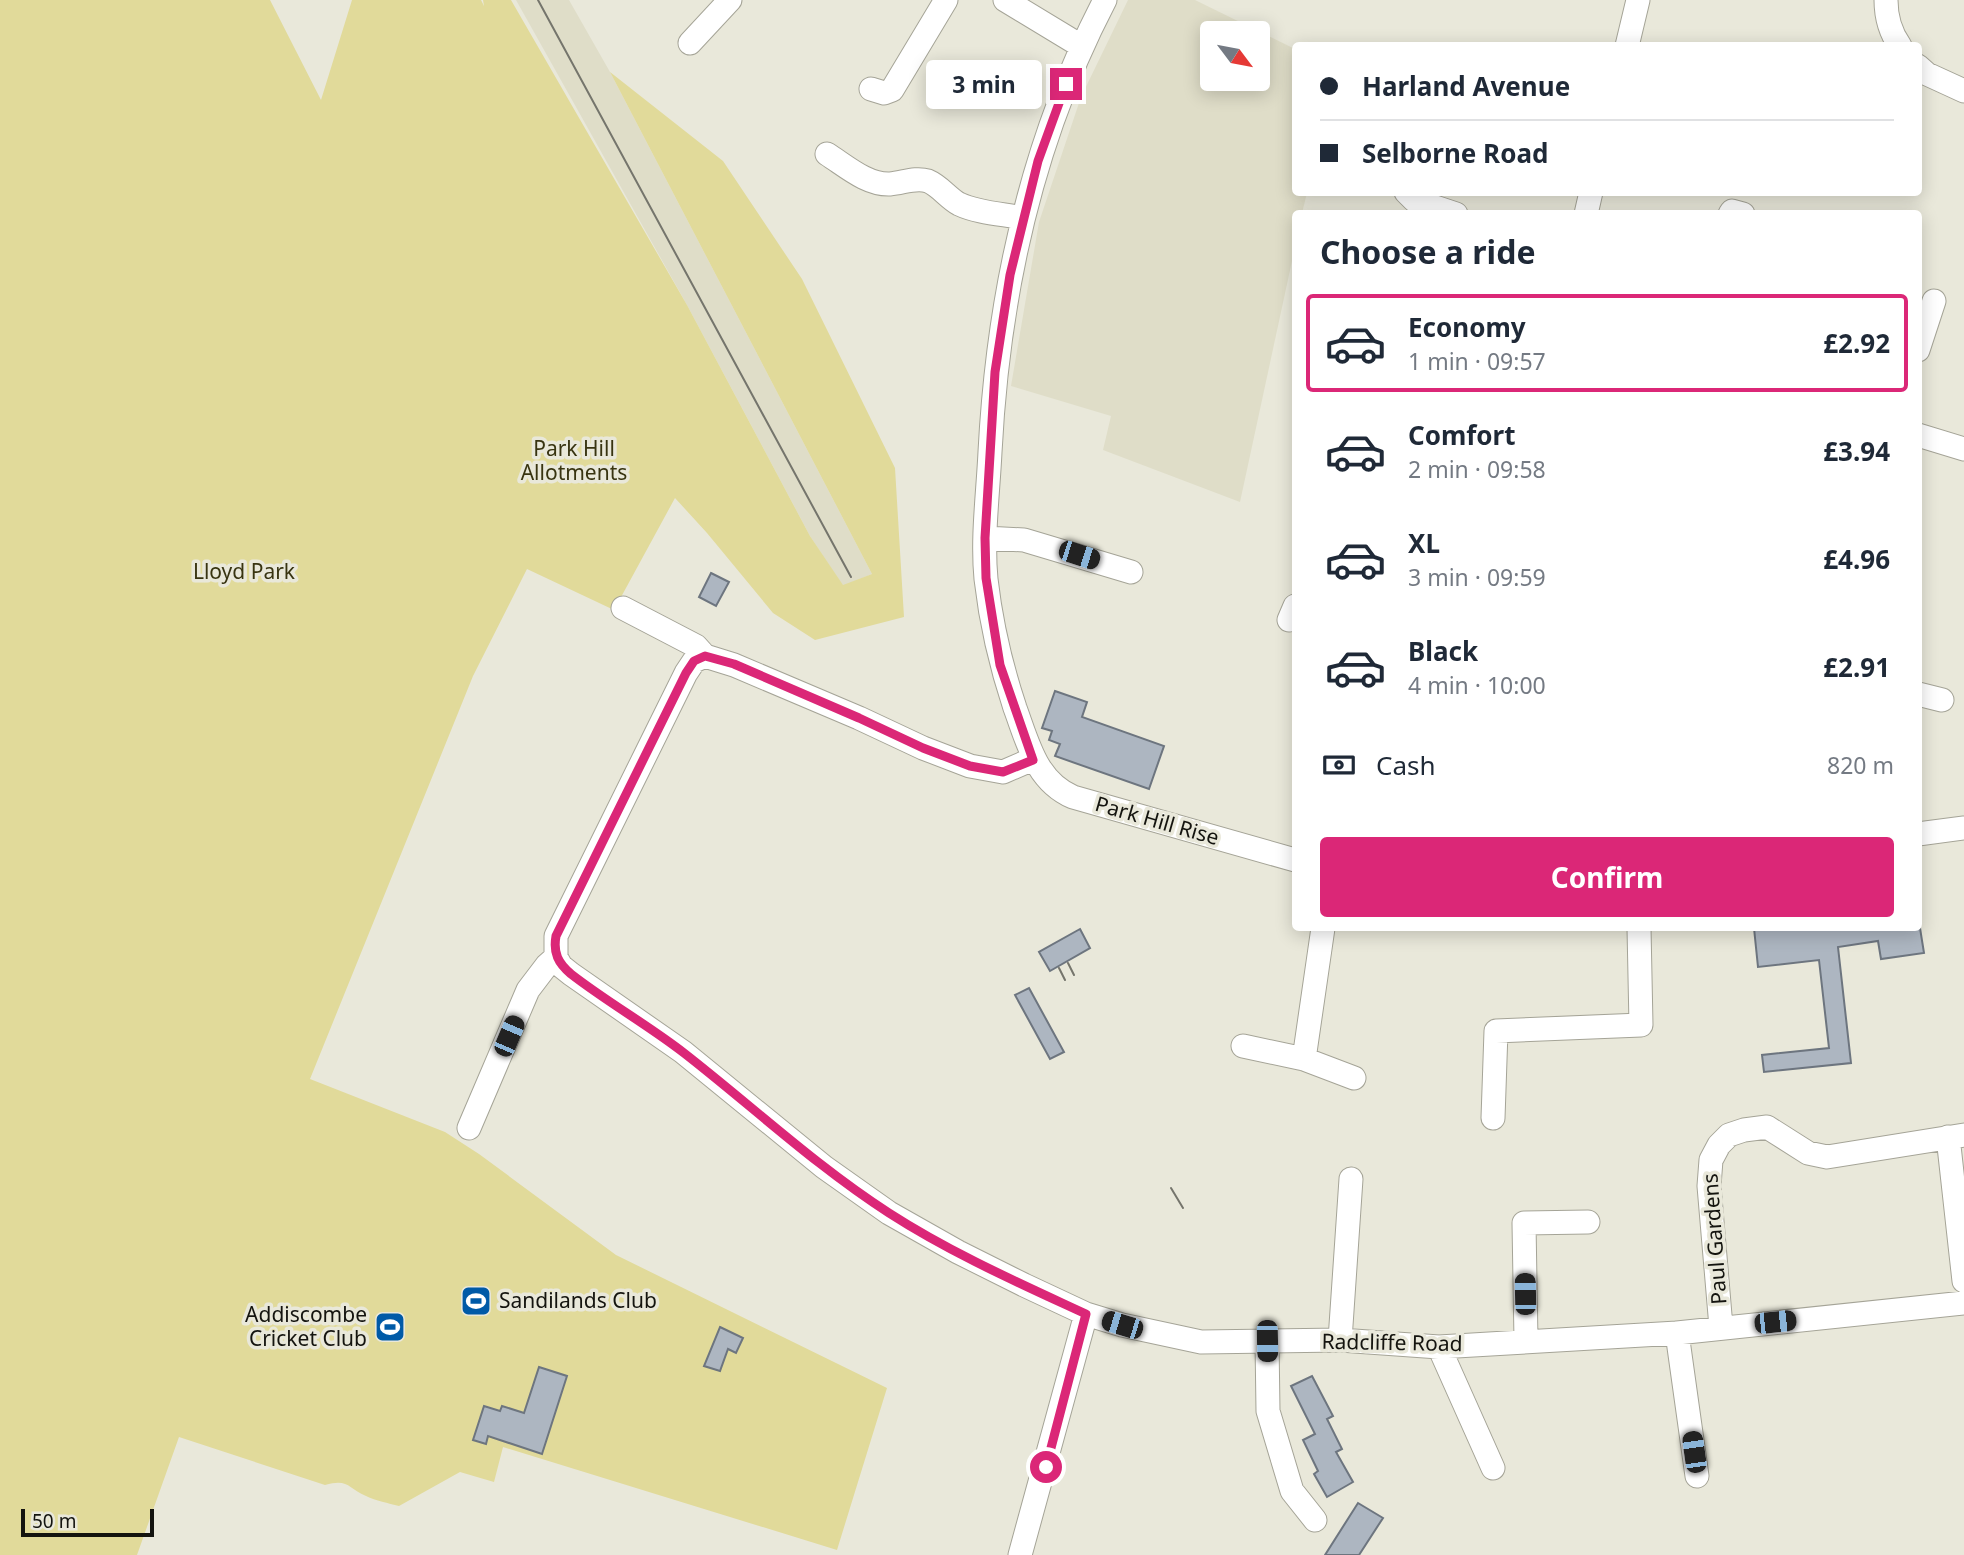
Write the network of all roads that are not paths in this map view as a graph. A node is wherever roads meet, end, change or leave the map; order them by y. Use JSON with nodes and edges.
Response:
{"nodes":[{"id":1,"x":730,"y":0,"type":"edge"},
{"id":2,"x":947,"y":0,"type":"edge"},
{"id":3,"x":1005,"y":0,"type":"edge"},
{"id":4,"x":1105,"y":0,"type":"edge"},
{"id":5,"x":1638,"y":0,"type":"edge"},
{"id":6,"x":1886,"y":0,"type":"edge"},
{"id":7,"x":1628,"y":42,"type":"edge"},
{"id":8,"x":1897,"y":42,"type":"edge"},
{"id":9,"x":690,"y":43,"type":"dead end"},
{"id":10,"x":1081,"y":46,"type":"junction"},
{"id":11,"x":1922,"y":70,"type":"edge"},
{"id":12,"x":871,"y":89,"type":"dead end"},
{"id":13,"x":1964,"y":91,"type":"edge"},
{"id":14,"x":827,"y":153,"type":"dead end"},
{"id":15,"x":1410,"y":196,"type":"edge"},
{"id":16,"x":1444,"y":210,"type":"edge"},
{"id":17,"x":1023,"y":218,"type":"junction"},
{"id":18,"x":1934,"y":301,"type":"dead end"},
{"id":19,"x":1922,"y":338,"type":"edge"},
{"id":20,"x":1922,"y":436,"type":"edge"},
{"id":21,"x":1964,"y":449,"type":"edge"},
{"id":22,"x":985,"y":538,"type":"junction"},
{"id":23,"x":1130,"y":572,"type":"dead end"},
{"id":24,"x":623,"y":608,"type":"dead end"},
{"id":25,"x":705,"y":656,"type":"junction"},
{"id":26,"x":1922,"y":695,"type":"edge"},
{"id":27,"x":1942,"y":700,"type":"dead end"},
{"id":28,"x":1033,"y":760,"type":"junction"},
{"id":29,"x":1964,"y":828,"type":"edge"},
{"id":30,"x":1922,"y":833,"type":"edge"},
{"id":31,"x":1292,"y":859,"type":"edge"},
{"id":32,"x":1323,"y":931,"type":"edge"},
{"id":33,"x":1639,"y":931,"type":"edge"},
{"id":34,"x":556,"y":957,"type":"junction"},
{"id":35,"x":1243,"y":1046,"type":"dead end"},
{"id":36,"x":1304,"y":1059,"type":"junction"},
{"id":37,"x":1354,"y":1078,"type":"dead end"},
{"id":38,"x":1493,"y":1118,"type":"dead end"},
{"id":39,"x":469,"y":1128,"type":"dead end"},
{"id":40,"x":1956,"y":1136,"type":"edge"},
{"id":41,"x":1351,"y":1180,"type":"dead end"},
{"id":42,"x":1588,"y":1222,"type":"dead end"},
{"id":43,"x":1964,"y":1281,"type":"edge"},
{"id":44,"x":1964,"y":1303,"type":"edge"},
{"id":45,"x":1086,"y":1314,"type":"junction"},
{"id":46,"x":1721,"y":1327,"type":"junction"},
{"id":47,"x":1678,"y":1333,"type":"junction"},
{"id":48,"x":1340,"y":1340,"type":"junction"},
{"id":49,"x":1526,"y":1340,"type":"junction"},
{"id":50,"x":1267,"y":1341,"type":"junction"},
{"id":51,"x":1439,"y":1347,"type":"junction"},
{"id":52,"x":1493,"y":1468,"type":"dead end"},
{"id":53,"x":1697,"y":1476,"type":"dead end"},
{"id":54,"x":1315,"y":1520,"type":"dead end"},
{"id":55,"x":1020,"y":1555,"type":"edge"}],
"edges":[{"from":1,"to":9,"type":"street"},
{"from":2,"to":12,"type":"street"},
{"from":3,"to":10,"type":"street"},
{"from":4,"to":10,"type":"street","name":"Park Hill Rise"},
{"from":5,"to":7,"type":"street"},
{"from":6,"to":8,"type":"street"},
{"from":10,"to":17,"type":"street","name":"Park Hill Rise"},
{"from":11,"to":13,"type":"street"},
{"from":14,"to":17,"type":"street"},
{"from":15,"to":16,"type":"street"},
{"from":17,"to":22,"type":"street","name":"Park Hill Rise"},
{"from":18,"to":19,"type":"street"},
{"from":20,"to":21,"type":"street"},
{"from":22,"to":23,"type":"street"},
{"from":22,"to":28,"type":"street","name":"Park Hill Rise"},
{"from":24,"to":25,"type":"street"},
{"from":25,"to":28,"type":"street"},
{"from":25,"to":34,"type":"street"},
{"from":26,"to":27,"type":"street"},
{"from":28,"to":31,"type":"street","name":"Park Hill Rise"},
{"from":29,"to":30,"type":"street"},
{"from":32,"to":36,"type":"street"},
{"from":33,"to":38,"type":"street"},
{"from":34,"to":39,"type":"street"},
{"from":34,"to":45,"type":"street","name":"Radcliffe Road"},
{"from":35,"to":36,"type":"street"},
{"from":36,"to":37,"type":"street"},
{"from":40,"to":43,"type":"street","name":"Paul Gardens"},
{"from":40,"to":46,"type":"street","name":"Paul Gardens"},
{"from":41,"to":48,"type":"street"},
{"from":42,"to":49,"type":"street"},
{"from":44,"to":46,"type":"street","name":"Radcliffe Road"},
{"from":45,"to":50,"type":"street","name":"Radcliffe Road"},
{"from":45,"to":55,"type":"street"},
{"from":46,"to":47,"type":"street","name":"Radcliffe Road"},
{"from":47,"to":49,"type":"street","name":"Radcliffe Road"},
{"from":47,"to":53,"type":"street"},
{"from":48,"to":50,"type":"street","name":"Radcliffe Road"},
{"from":48,"to":51,"type":"street","name":"Radcliffe Road"},
{"from":49,"to":51,"type":"street","name":"Radcliffe Road"},
{"from":50,"to":54,"type":"street"},
{"from":51,"to":52,"type":"street"}]}
